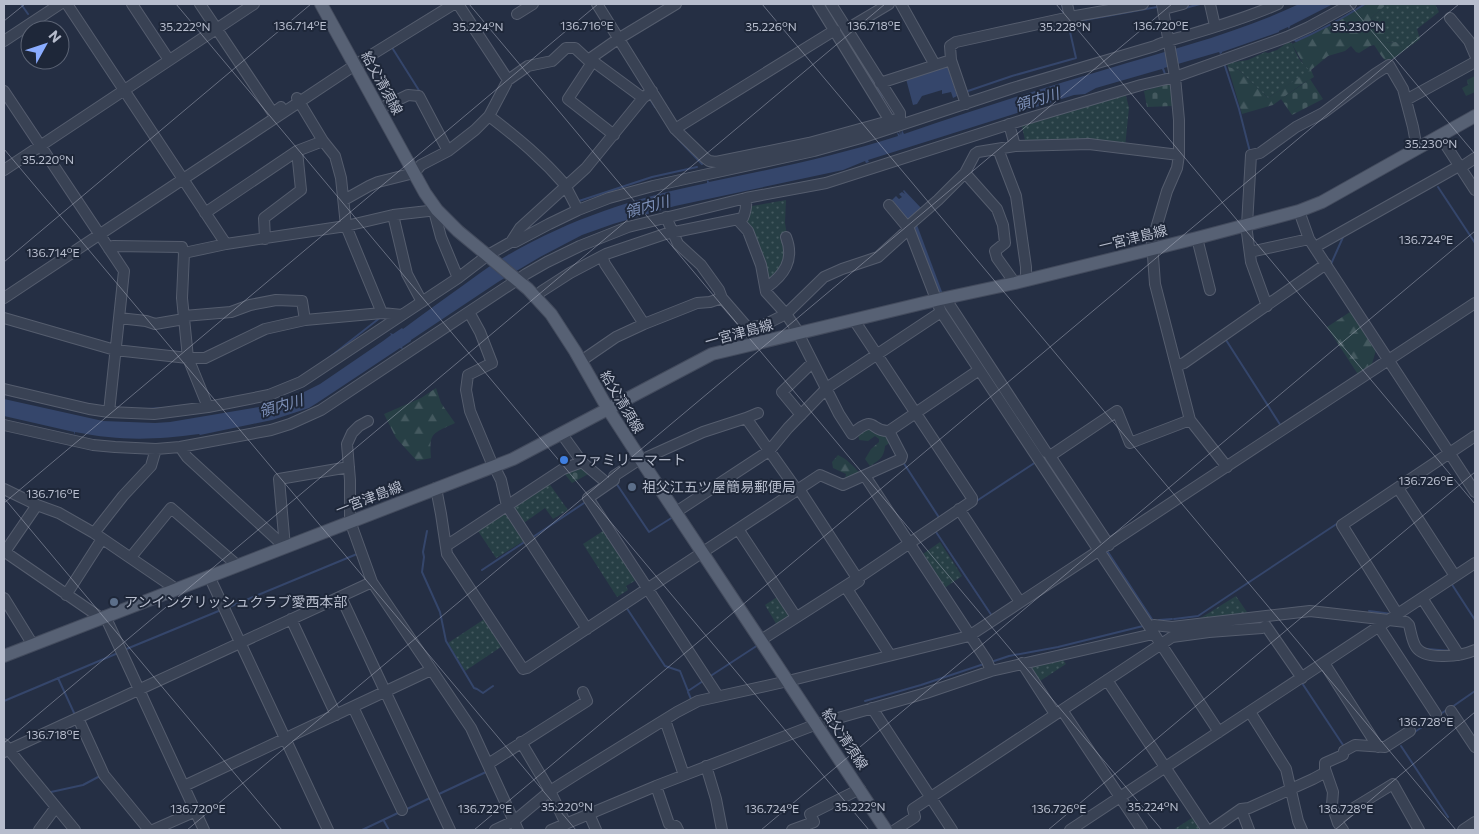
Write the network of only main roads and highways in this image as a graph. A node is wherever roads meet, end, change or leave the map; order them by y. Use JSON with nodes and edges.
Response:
{"nodes":[{"id":1,"x":321,"y":4,"type":"edge"},
{"id":2,"x":1475,"y":116,"type":"edge"},
{"id":3,"x":608,"y":409,"type":"junction"},
{"id":4,"x":4,"y":656,"type":"edge"},
{"id":5,"x":886,"y":830,"type":"edge"}],
"edges":[{"from":1,"to":3,"type":"main road","name":"給父清須線"},
{"from":2,"to":3,"type":"main road","name":"一宮津島線"},
{"from":3,"to":4,"type":"main road","name":"一宮津島線"},
{"from":3,"to":5,"type":"main road","name":"給父清須線"}]}
